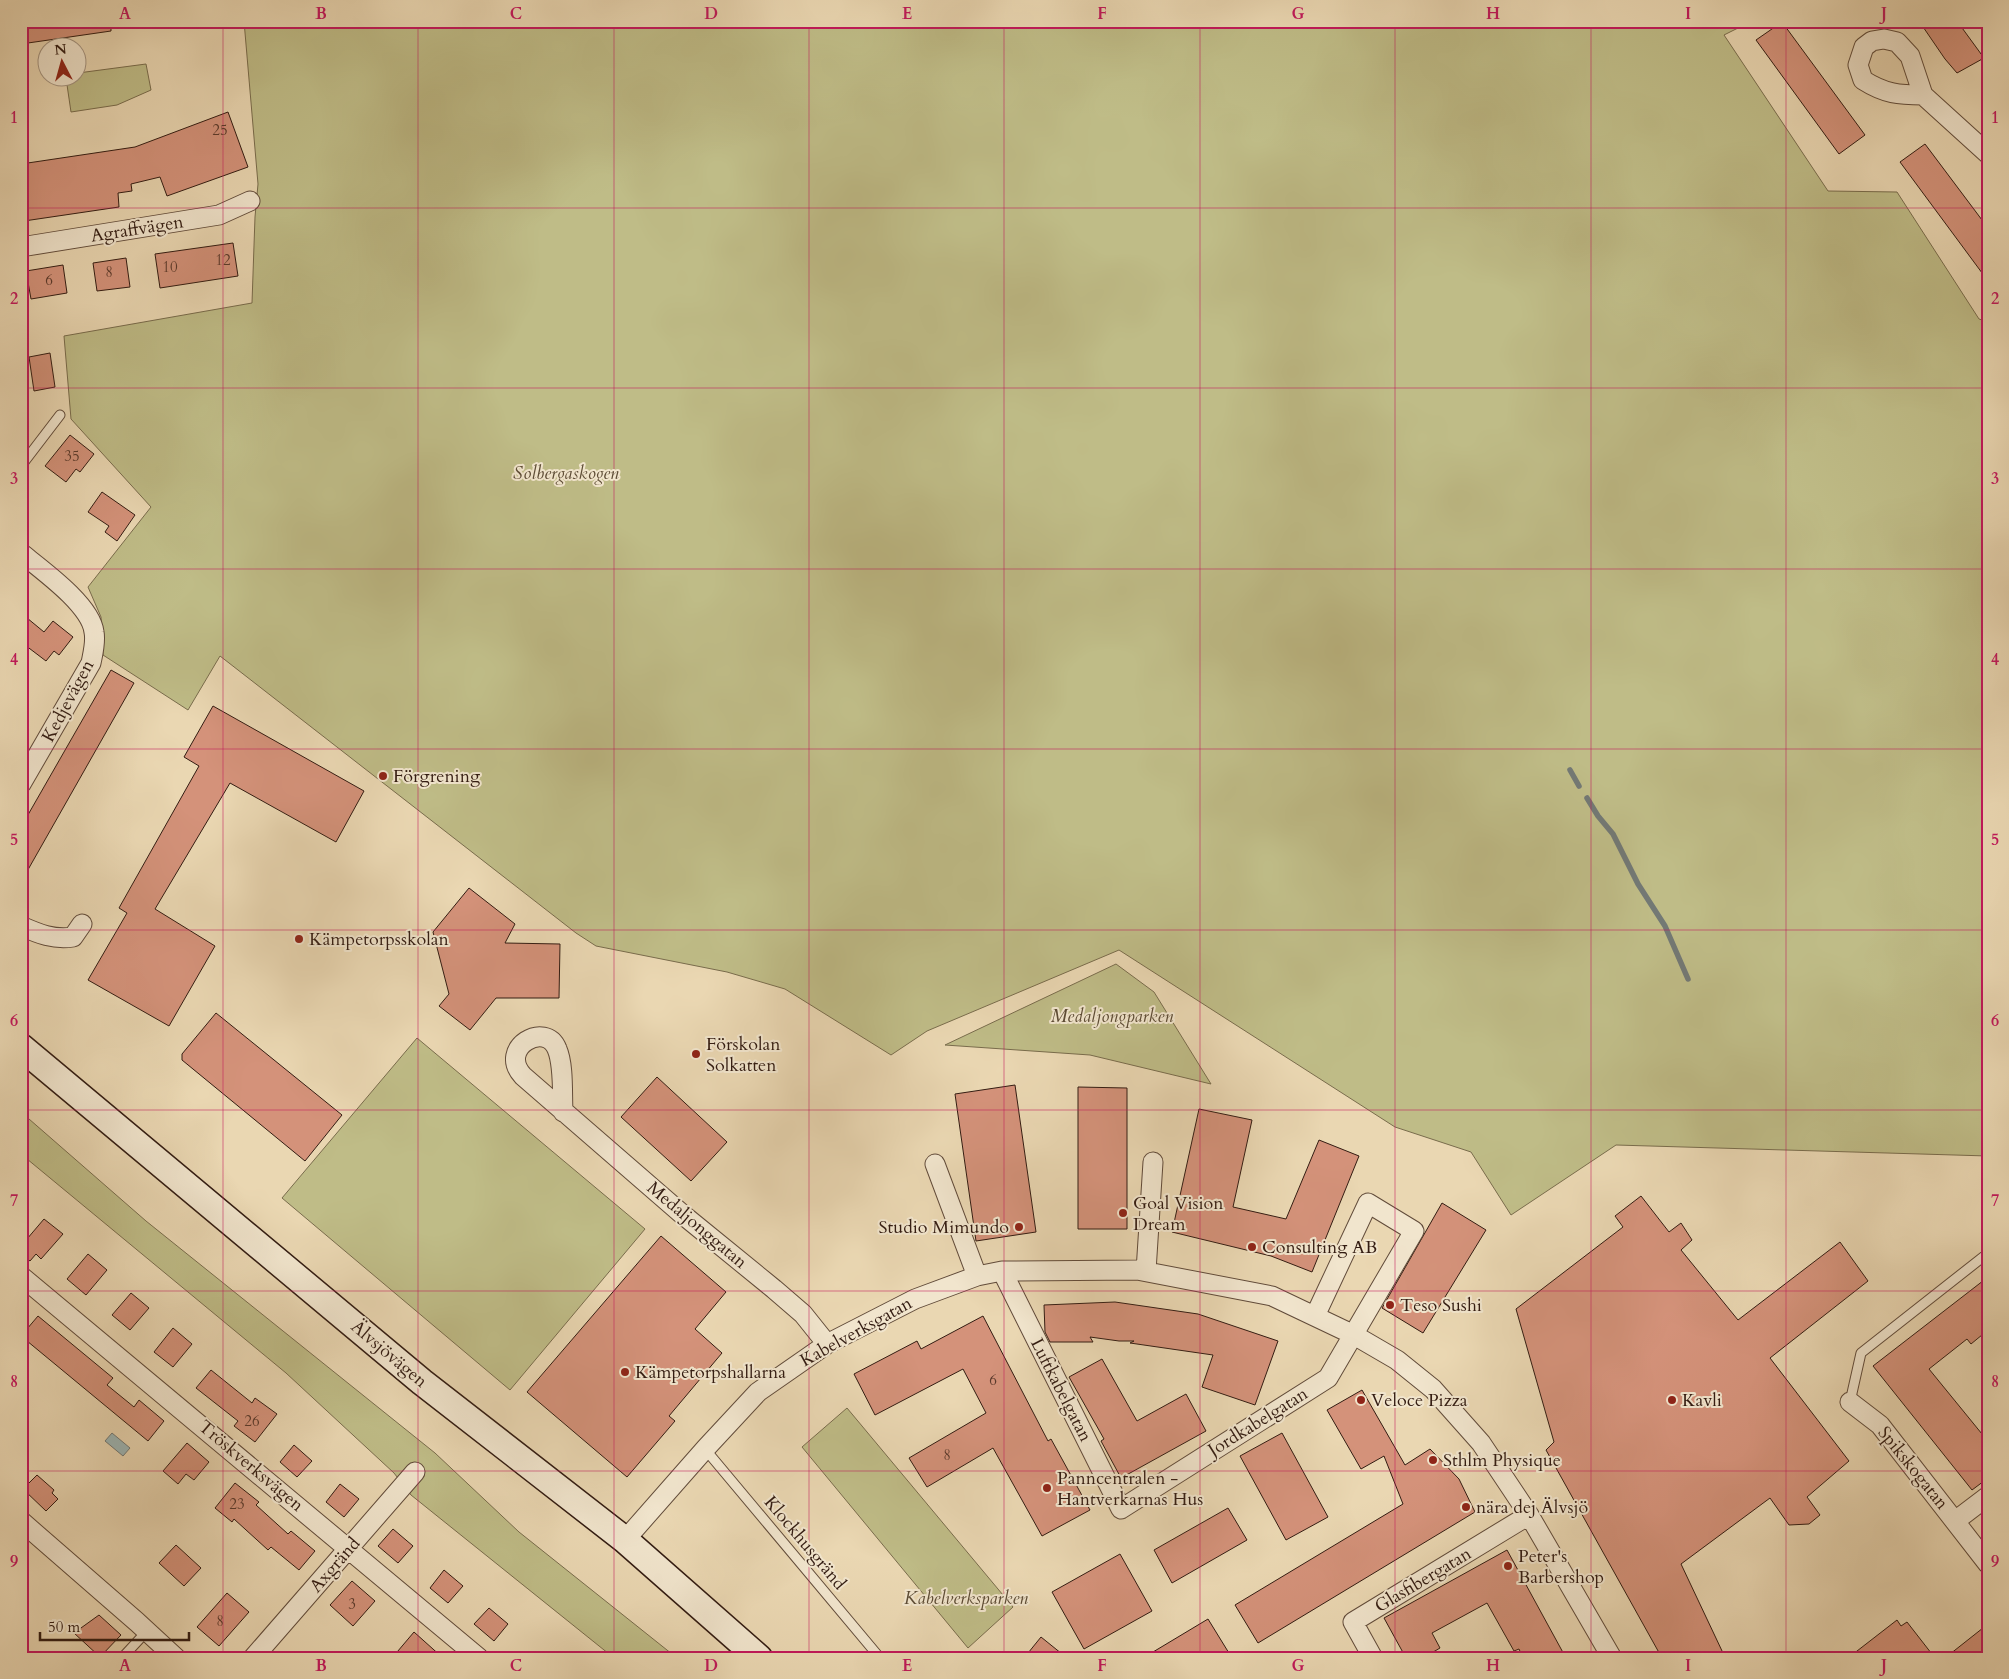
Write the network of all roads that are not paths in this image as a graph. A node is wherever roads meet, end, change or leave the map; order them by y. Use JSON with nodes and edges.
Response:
{"nodes":[{"id":1,"x":1923,"y":96,"type":"dead end"},
{"id":2,"x":1988,"y":154,"type":"edge"},
{"id":3,"x":250,"y":201,"type":"dead end"},
{"id":4,"x":21,"y":247,"type":"edge"},
{"id":5,"x":60,"y":415,"type":"dead end"},
{"id":6,"x":21,"y":466,"type":"edge"},
{"id":7,"x":21,"y":553,"type":"edge"},
{"id":8,"x":21,"y":784,"type":"edge"},
{"id":9,"x":82,"y":924,"type":"dead end"},
{"id":10,"x":21,"y":926,"type":"edge"},
{"id":11,"x":21,"y":1046,"type":"edge"},
{"id":12,"x":563,"y":1112,"type":"dead end"},
{"id":13,"x":1154,"y":1162,"type":"dead end"},
{"id":14,"x":935,"y":1164,"type":"dead end"},
{"id":15,"x":1988,"y":1256,"type":"edge"},
{"id":16,"x":1002,"y":1271,"type":"junction"},
{"id":17,"x":1146,"y":1271,"type":"junction"},
{"id":18,"x":21,"y":1276,"type":"edge"},
{"id":19,"x":977,"y":1276,"type":"junction"},
{"id":20,"x":1315,"y":1316,"type":"junction"},
{"id":21,"x":1354,"y":1335,"type":"junction"},
{"id":22,"x":827,"y":1344,"type":"junction"},
{"id":23,"x":1850,"y":1402,"type":"joint"},
{"id":24,"x":705,"y":1449,"type":"junction"},
{"id":25,"x":415,"y":1472,"type":"dead end"},
{"id":26,"x":1988,"y":1496,"type":"edge"},
{"id":27,"x":1121,"y":1509,"type":"joint"},
{"id":28,"x":1529,"y":1516,"type":"junction"},
{"id":29,"x":21,"y":1521,"type":"edge"},
{"id":30,"x":1955,"y":1521,"type":"junction"},
{"id":31,"x":624,"y":1540,"type":"junction"},
{"id":32,"x":350,"y":1548,"type":"junction"},
{"id":33,"x":1988,"y":1564,"type":"edge"},
{"id":34,"x":147,"y":1631,"type":"junction"},
{"id":35,"x":122,"y":1658,"type":"edge"},
{"id":36,"x":176,"y":1658,"type":"edge"},
{"id":37,"x":253,"y":1658,"type":"edge"},
{"id":38,"x":479,"y":1658,"type":"edge"},
{"id":39,"x":759,"y":1658,"type":"edge"},
{"id":40,"x":880,"y":1658,"type":"edge"},
{"id":41,"x":1373,"y":1658,"type":"edge"},
{"id":42,"x":1612,"y":1658,"type":"edge"}],
"edges":[{"from":1,"to":2,"type":"street"},
{"from":3,"to":4,"type":"street","name":"Agraffvägen"},
{"from":5,"to":6,"type":"lane"},
{"from":7,"to":8,"type":"street","name":"Kedjevägen"},
{"from":9,"to":10,"type":"street"},
{"from":11,"to":31,"type":"main road","name":"Älvsjövägen"},
{"from":12,"to":22,"type":"street","name":"Medaljonggatan"},
{"from":13,"to":17,"type":"street"},
{"from":14,"to":19,"type":"street"},
{"from":15,"to":23,"type":"lane","name":"Spikskogatan"},
{"from":16,"to":17,"type":"street","name":"Kabelverksgatan"},
{"from":16,"to":19,"type":"street","name":"Kabelverksgatan"},
{"from":16,"to":27,"type":"street","name":"Luftkabelgatan"},
{"from":17,"to":20,"type":"street","name":"Kabelverksgatan"},
{"from":18,"to":32,"type":"street","name":"Tröskverksvägen"},
{"from":19,"to":22,"type":"street","name":"Kabelverksgatan"},
{"from":20,"to":21,"type":"street","name":"Kabelverksgatan"},
{"from":20,"to":21,"type":"street"},
{"from":21,"to":27,"type":"street","name":"Jordkabelgatan"},
{"from":21,"to":28,"type":"street","name":"Kabelverksgatan"},
{"from":22,"to":24,"type":"street","name":"Kabelverksgatan"},
{"from":23,"to":30,"type":"street","name":"Spikskogatan"},
{"from":24,"to":31,"type":"street","name":"Kabelverksgatan"},
{"from":24,"to":40,"type":"lane","name":"Klockhusgränd"},
{"from":25,"to":32,"type":"street","name":"Axgränd"},
{"from":26,"to":30,"type":"street"},
{"from":28,"to":41,"type":"street","name":"Glasfibergatan"},
{"from":28,"to":42,"type":"street","name":"Kabelverksgatan"},
{"from":29,"to":34,"type":"street"},
{"from":30,"to":33,"type":"street","name":"Spikskogatan"},
{"from":31,"to":39,"type":"main road","name":"Älvsjövägen"},
{"from":32,"to":37,"type":"street","name":"Axgränd"},
{"from":32,"to":38,"type":"street","name":"Tröskverksvägen"},
{"from":34,"to":35,"type":"lane"},
{"from":34,"to":36,"type":"street"}]}
